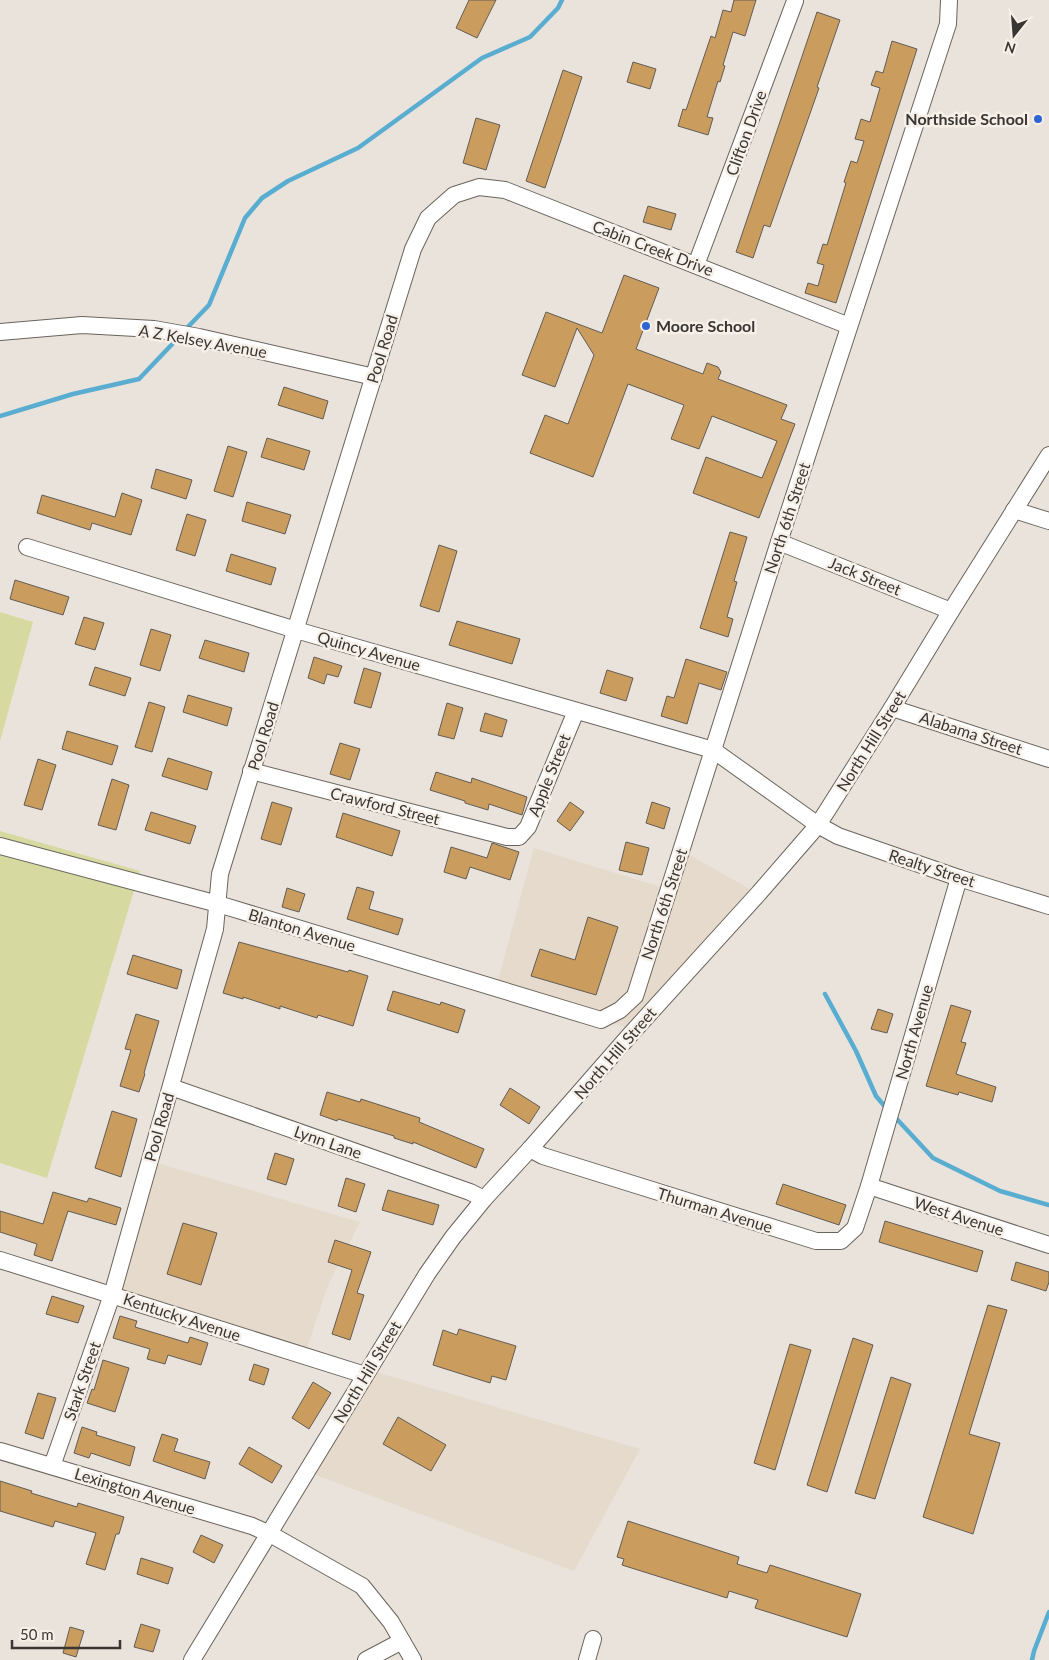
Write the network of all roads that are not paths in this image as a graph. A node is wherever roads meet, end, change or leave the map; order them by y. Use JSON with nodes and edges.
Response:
{"nodes":[{"id":1,"x":949,"y":0,"type":"edge"},
{"id":2,"x":795,"y":1,"type":"edge"},
{"id":3,"x":454,"y":195,"type":"joint"},
{"id":4,"x":696,"y":265,"type":"junction"},
{"id":5,"x":849,"y":326,"type":"junction"},
{"id":6,"x":0,"y":332,"type":"edge"},
{"id":7,"x":374,"y":377,"type":"junction"},
{"id":8,"x":1049,"y":455,"type":"edge"},
{"id":9,"x":1014,"y":510,"type":"junction"},
{"id":10,"x":1049,"y":521,"type":"edge"},
{"id":11,"x":779,"y":542,"type":"junction"},
{"id":12,"x":27,"y":547,"type":"dead end"},
{"id":13,"x":951,"y":610,"type":"junction"},
{"id":14,"x":296,"y":630,"type":"junction"},
{"id":15,"x":892,"y":708,"type":"junction"},
{"id":16,"x":576,"y":711,"type":"junction"},
{"id":17,"x":713,"y":750,"type":"junction"},
{"id":18,"x":1049,"y":758,"type":"edge"},
{"id":19,"x":252,"y":771,"type":"junction"},
{"id":20,"x":818,"y":826,"type":"junction"},
{"id":21,"x":520,"y":837,"type":"joint"},
{"id":22,"x":0,"y":846,"type":"edge"},
{"id":23,"x":959,"y":878,"type":"junction"},
{"id":24,"x":218,"y":904,"type":"junction"},
{"id":25,"x":1049,"y":906,"type":"edge"},
{"id":26,"x":602,"y":1020,"type":"joint"},
{"id":27,"x":171,"y":1087,"type":"junction"},
{"id":28,"x":530,"y":1150,"type":"junction"},
{"id":29,"x":869,"y":1186,"type":"junction"},
{"id":30,"x":484,"y":1199,"type":"junction"},
{"id":31,"x":1049,"y":1245,"type":"edge"},
{"id":32,"x":0,"y":1260,"type":"edge"},
{"id":33,"x":112,"y":1295,"type":"junction"},
{"id":34,"x":365,"y":1375,"type":"junction"},
{"id":35,"x":0,"y":1452,"type":"edge"},
{"id":36,"x":52,"y":1466,"type":"junction"},
{"id":37,"x":270,"y":1534,"type":"junction"},
{"id":38,"x":593,"y":1639,"type":"dead end"},
{"id":39,"x":402,"y":1642,"type":"junction"},
{"id":40,"x":192,"y":1660,"type":"edge"},
{"id":41,"x":366,"y":1660,"type":"edge"},
{"id":42,"x":413,"y":1660,"type":"edge"},
{"id":43,"x":587,"y":1660,"type":"edge"}],
"edges":[{"from":1,"to":5,"type":"street","name":"North 6th Street"},
{"from":2,"to":4,"type":"street","name":"Clifton Drive"},
{"from":3,"to":4,"type":"street","name":"Cabin Creek Drive"},
{"from":3,"to":7,"type":"street","name":"Pool Road"},
{"from":4,"to":5,"type":"street","name":"Cabin Creek Drive"},
{"from":5,"to":11,"type":"street","name":"North 6th Street"},
{"from":6,"to":7,"type":"street","name":"A Z Kelsey Avenue"},
{"from":7,"to":14,"type":"street","name":"Pool Road"},
{"from":8,"to":9,"type":"street","name":"North Hill Street"},
{"from":9,"to":10,"type":"street"},
{"from":9,"to":13,"type":"street","name":"North Hill Street"},
{"from":11,"to":13,"type":"street","name":"Jack Street"},
{"from":11,"to":17,"type":"street","name":"North 6th Street"},
{"from":12,"to":14,"type":"street","name":"Quincy Avenue"},
{"from":13,"to":15,"type":"street","name":"North Hill Street"},
{"from":14,"to":16,"type":"street","name":"Quincy Avenue"},
{"from":14,"to":19,"type":"street","name":"Pool Road"},
{"from":15,"to":18,"type":"street","name":"Alabama Street"},
{"from":15,"to":20,"type":"street","name":"North Hill Street"},
{"from":16,"to":17,"type":"street","name":"Quincy Avenue"},
{"from":16,"to":21,"type":"street","name":"Apple Street"},
{"from":17,"to":20,"type":"street","name":"Realty Street"},
{"from":17,"to":26,"type":"street","name":"North 6th Street"},
{"from":19,"to":21,"type":"street","name":"Crawford Street"},
{"from":19,"to":24,"type":"street","name":"Pool Road"},
{"from":20,"to":23,"type":"street","name":"Realty Street"},
{"from":20,"to":28,"type":"street","name":"North Hill Street"},
{"from":22,"to":24,"type":"street","name":"Blanton Avenue"},
{"from":23,"to":25,"type":"street","name":"Realty Street"},
{"from":23,"to":29,"type":"street","name":"North Avenue"},
{"from":24,"to":26,"type":"street","name":"Blanton Avenue"},
{"from":24,"to":27,"type":"street","name":"Pool Road"},
{"from":27,"to":30,"type":"street","name":"Lynn Lane"},
{"from":27,"to":33,"type":"street","name":"Pool Road"},
{"from":28,"to":29,"type":"street","name":"Thurman Avenue"},
{"from":28,"to":30,"type":"street","name":"North Hill Street"},
{"from":29,"to":31,"type":"street","name":"West Avenue"},
{"from":30,"to":34,"type":"street","name":"North Hill Street"},
{"from":32,"to":33,"type":"street","name":"Kentucky Avenue"},
{"from":33,"to":34,"type":"street","name":"Kentucky Avenue"},
{"from":33,"to":36,"type":"street","name":"Stark Street"},
{"from":34,"to":37,"type":"street","name":"North Hill Street"},
{"from":35,"to":36,"type":"street","name":"Lexington Avenue"},
{"from":36,"to":37,"type":"street","name":"Lexington Avenue"},
{"from":37,"to":39,"type":"street","name":"Lexington Avenue"},
{"from":37,"to":40,"type":"street","name":"North Hill Street"},
{"from":38,"to":43,"type":"street"},
{"from":39,"to":41,"type":"street"},
{"from":39,"to":42,"type":"street","name":"Lexington Avenue"}]}
